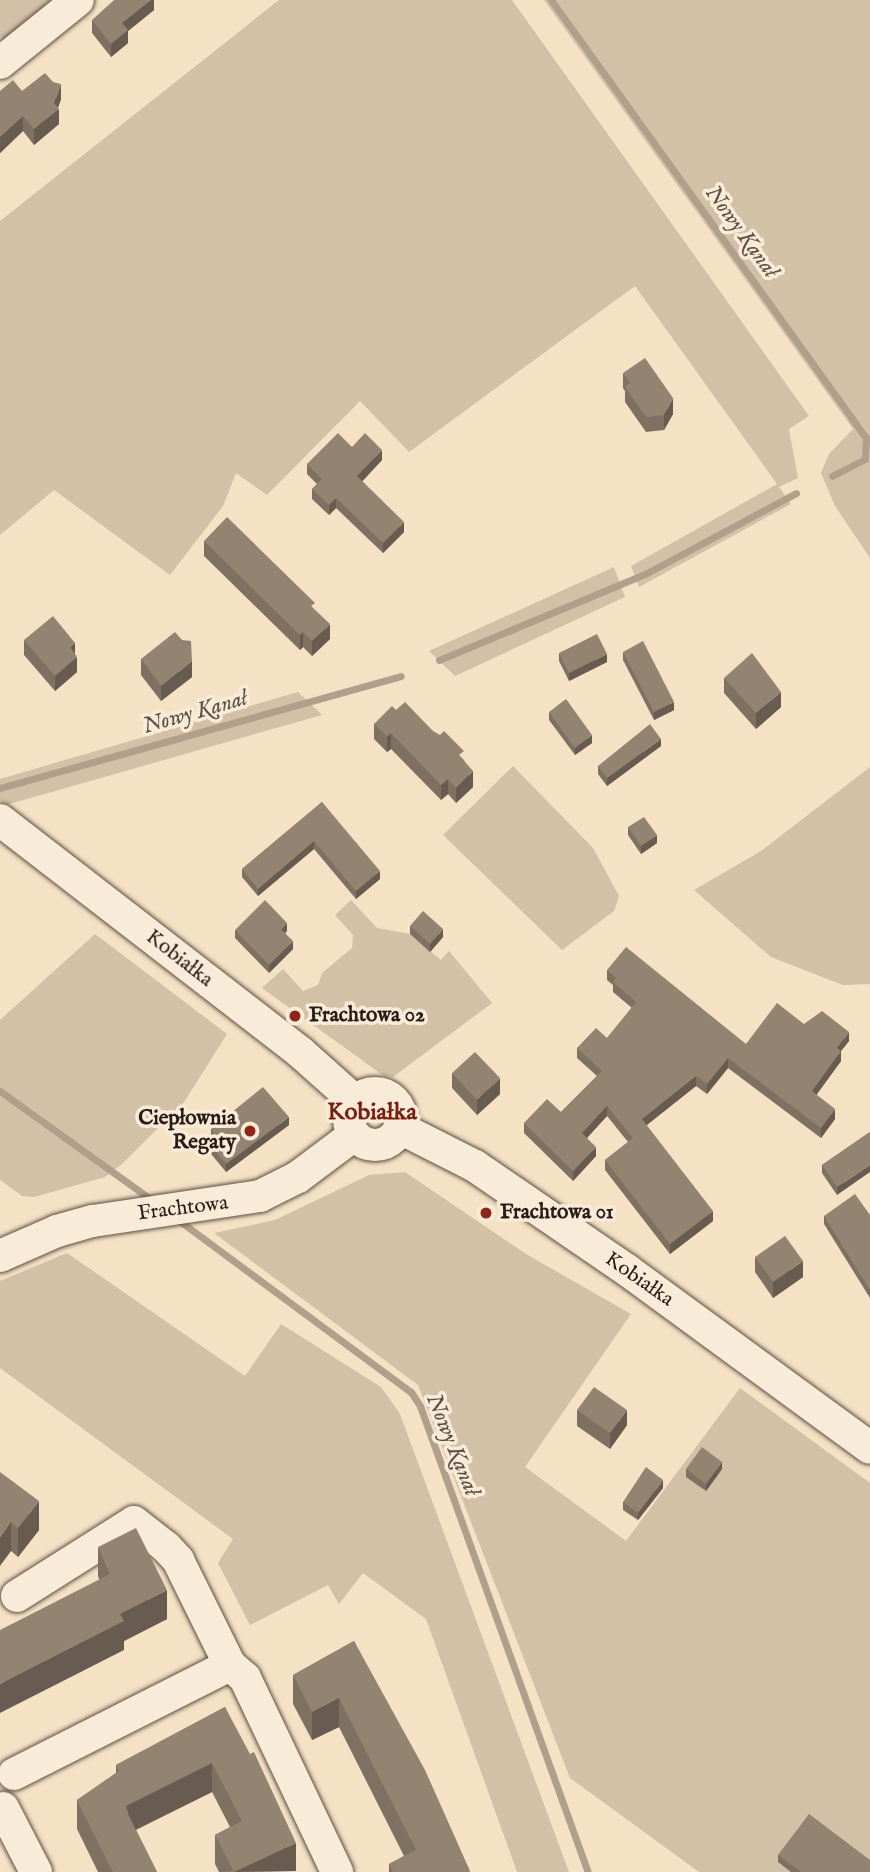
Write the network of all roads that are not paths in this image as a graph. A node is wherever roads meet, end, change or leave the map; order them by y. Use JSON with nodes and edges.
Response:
{"nodes":[{"id":1,"x":78,"y":0,"type":"edge"},
{"id":2,"x":0,"y":63,"type":"edge"},
{"id":3,"x":0,"y":820,"type":"edge"},
{"id":4,"x":355,"y":1101,"type":"junction"},
{"id":5,"x":400,"y":1128,"type":"junction"},
{"id":6,"x":354,"y":1135,"type":"junction"},
{"id":7,"x":0,"y":1256,"type":"edge"},
{"id":8,"x":870,"y":1448,"type":"edge"},
{"id":9,"x":17,"y":1597,"type":"dead end"},
{"id":10,"x":230,"y":1665,"type":"junction"},
{"id":11,"x":7,"y":1768,"type":"edge"},
{"id":12,"x":2,"y":1809,"type":"edge"},
{"id":13,"x":36,"y":1872,"type":"edge"},
{"id":14,"x":337,"y":1872,"type":"edge"}],
"edges":[{"from":1,"to":2,"type":"street"},
{"from":3,"to":4,"type":"street","name":"Kobiałka"},
{"from":4,"to":5,"type":"street"},
{"from":4,"to":6,"type":"street"},
{"from":5,"to":6,"type":"street"},
{"from":5,"to":8,"type":"street","name":"Kobiałka"},
{"from":6,"to":7,"type":"street","name":"Frachtowa"},
{"from":9,"to":10,"type":"street"},
{"from":10,"to":11,"type":"street"},
{"from":10,"to":14,"type":"street"},
{"from":11,"to":12,"type":"street"},
{"from":12,"to":13,"type":"street"}]}
